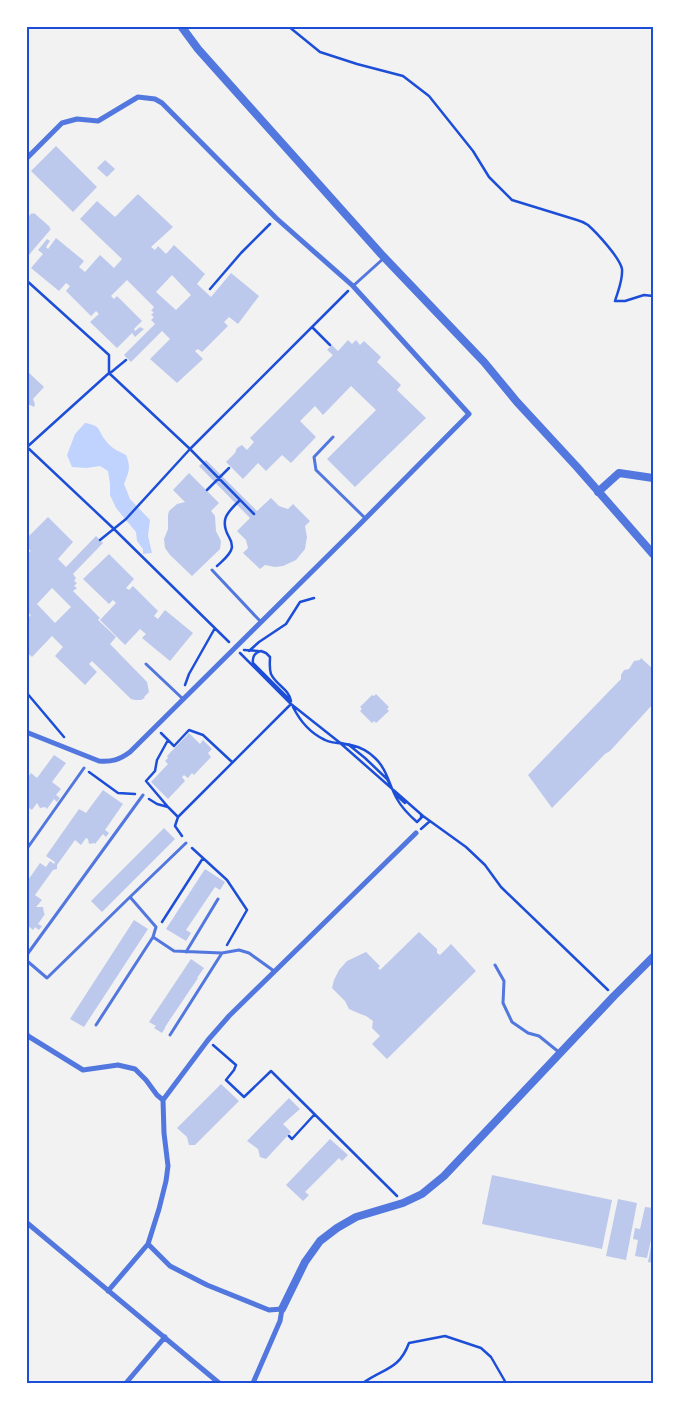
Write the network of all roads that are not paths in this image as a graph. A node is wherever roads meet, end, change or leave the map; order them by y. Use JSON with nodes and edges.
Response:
{"nodes":[{"id":1,"x":181,"y":26,"type":"edge"},
{"id":2,"x":26,"y":159,"type":"edge"},
{"id":3,"x":385,"y":258,"type":"junction"},
{"id":4,"x":353,"y":286,"type":"junction"},
{"id":5,"x":333,"y":437,"type":"dead end"},
{"id":6,"x":653,"y":478,"type":"edge"},
{"id":7,"x":598,"y":492,"type":"junction"},
{"id":8,"x":366,"y":518,"type":"junction"},
{"id":9,"x":653,"y":554,"type":"edge"},
{"id":10,"x":212,"y":570,"type":"road end"},
{"id":11,"x":261,"y":622,"type":"junction"},
{"id":12,"x":146,"y":664,"type":"dead end"},
{"id":13,"x":184,"y":698,"type":"junction"},
{"id":14,"x":26,"y":732,"type":"edge"},
{"id":15,"x":84,"y":768,"type":"dead end"},
{"id":16,"x":143,"y":795,"type":"dead end"},
{"id":17,"x":416,"y":833,"type":"dead end"},
{"id":18,"x":186,"y":843,"type":"dead end"},
{"id":19,"x":26,"y":850,"type":"edge"},
{"id":20,"x":130,"y":897,"type":"junction"},
{"id":21,"x":218,"y":899,"type":"dead end"},
{"id":22,"x":153,"y":937,"type":"junction"},
{"id":23,"x":186,"y":952,"type":"junction"},
{"id":24,"x":222,"y":953,"type":"junction"},
{"id":25,"x":26,"y":958,"type":"edge"},
{"id":26,"x":653,"y":958,"type":"edge"},
{"id":27,"x":495,"y":965,"type":"dead end"},
{"id":28,"x":274,"y":972,"type":"junction"},
{"id":29,"x":96,"y":1025,"type":"dead end"},
{"id":30,"x":26,"y":1032,"type":"edge"},
{"id":31,"x":170,"y":1035,"type":"dead end"},
{"id":32,"x":560,"y":1053,"type":"junction"},
{"id":33,"x":163,"y":1100,"type":"junction"},
{"id":34,"x":26,"y":1222,"type":"edge"},
{"id":35,"x":148,"y":1244,"type":"junction"},
{"id":36,"x":108,"y":1291,"type":"junction"},
{"id":37,"x":282,"y":1309,"type":"junction"},
{"id":38,"x":165,"y":1337,"type":"junction"},
{"id":39,"x":126,"y":1383,"type":"edge"},
{"id":40,"x":220,"y":1383,"type":"edge"},
{"id":41,"x":254,"y":1383,"type":"edge"}],
"edges":[{"from":1,"to":3,"type":"street"},
{"from":2,"to":4,"type":"street"},
{"from":3,"to":4,"type":"lane"},
{"from":3,"to":7,"type":"street"},
{"from":4,"to":8,"type":"street"},
{"from":5,"to":8,"type":"lane"},
{"from":6,"to":7,"type":"street"},
{"from":7,"to":9,"type":"street"},
{"from":8,"to":11,"type":"street"},
{"from":10,"to":11,"type":"lane"},
{"from":11,"to":13,"type":"street"},
{"from":12,"to":13,"type":"lane"},
{"from":13,"to":14,"type":"street"},
{"from":15,"to":19,"type":"lane"},
{"from":16,"to":25,"type":"lane"},
{"from":17,"to":28,"type":"street"},
{"from":18,"to":20,"type":"lane"},
{"from":20,"to":22,"type":"lane"},
{"from":20,"to":25,"type":"lane"},
{"from":21,"to":23,"type":"lane"},
{"from":22,"to":23,"type":"lane"},
{"from":22,"to":29,"type":"lane"},
{"from":23,"to":24,"type":"lane"},
{"from":24,"to":28,"type":"lane"},
{"from":24,"to":31,"type":"lane"},
{"from":26,"to":32,"type":"street"},
{"from":27,"to":32,"type":"lane"},
{"from":28,"to":33,"type":"street"},
{"from":30,"to":33,"type":"street"},
{"from":32,"to":37,"type":"street"},
{"from":33,"to":35,"type":"street"},
{"from":34,"to":36,"type":"street"},
{"from":35,"to":36,"type":"street"},
{"from":35,"to":37,"type":"street"},
{"from":36,"to":38,"type":"street"},
{"from":37,"to":41,"type":"street"},
{"from":38,"to":39,"type":"street"},
{"from":38,"to":40,"type":"street"}]}
